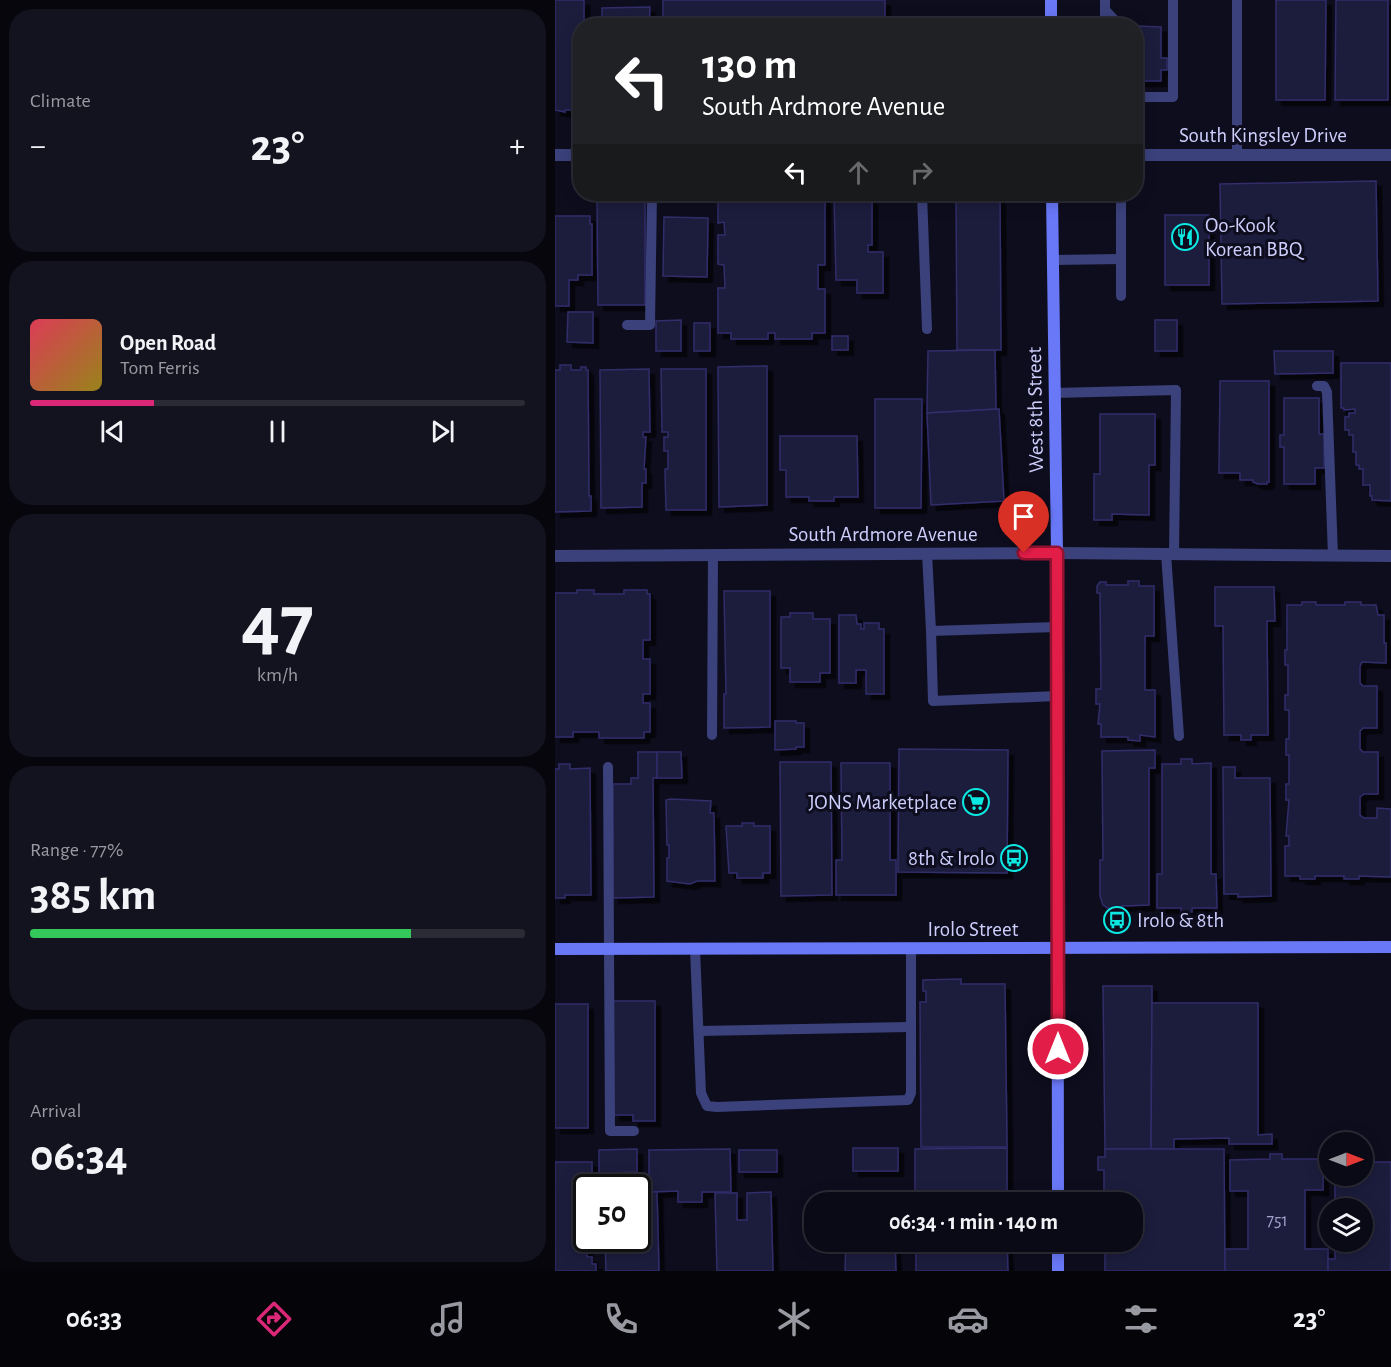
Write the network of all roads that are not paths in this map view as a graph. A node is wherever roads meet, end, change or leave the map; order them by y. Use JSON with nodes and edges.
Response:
{"nodes":[{"id":1,"x":1050,"y":0,"type":"edge"},
{"id":2,"x":1173,"y":0,"type":"edge"},
{"id":3,"x":1237,"y":0,"type":"edge"},
{"id":4,"x":1105,"y":5,"type":"edge"},
{"id":5,"x":1051,"y":18,"type":"edge"},
{"id":6,"x":1114,"y":18,"type":"edge"},
{"id":7,"x":1143,"y":97,"type":"edge"},
{"id":8,"x":555,"y":155,"type":"edge"},
{"id":9,"x":573,"y":155,"type":"edge"},
{"id":10,"x":1143,"y":155,"type":"edge"},
{"id":11,"x":1237,"y":155,"type":"junction"},
{"id":12,"x":1391,"y":155,"type":"edge"},
{"id":13,"x":652,"y":201,"type":"edge"},
{"id":14,"x":922,"y":201,"type":"edge"},
{"id":15,"x":1052,"y":201,"type":"edge"},
{"id":16,"x":1121,"y":201,"type":"edge"},
{"id":17,"x":1121,"y":259,"type":"junction"},
{"id":18,"x":1053,"y":260,"type":"junction"},
{"id":19,"x":1121,"y":296,"type":"dead end"},
{"id":20,"x":627,"y":325,"type":"dead end"},
{"id":21,"x":927,"y":330,"type":"dead end"},
{"id":22,"x":1317,"y":386,"type":"dead end"},
{"id":23,"x":1055,"y":393,"type":"junction"},
{"id":24,"x":1057,"y":553,"type":"junction"},
{"id":25,"x":927,"y":554,"type":"junction"},
{"id":26,"x":1170,"y":554,"type":"junction"},
{"id":27,"x":713,"y":555,"type":"junction"},
{"id":28,"x":555,"y":556,"type":"edge"},
{"id":29,"x":1333,"y":556,"type":"junction"},
{"id":30,"x":1391,"y":556,"type":"edge"},
{"id":31,"x":1057,"y":627,"type":"junction"},
{"id":32,"x":931,"y":631,"type":"junction"},
{"id":33,"x":1057,"y":696,"type":"junction"},
{"id":34,"x":712,"y":735,"type":"dead end"},
{"id":35,"x":1179,"y":736,"type":"dead end"},
{"id":36,"x":608,"y":767,"type":"dead end"},
{"id":37,"x":1391,"y":947,"type":"edge"},
{"id":38,"x":555,"y":949,"type":"edge"},
{"id":39,"x":608,"y":949,"type":"junction"},
{"id":40,"x":695,"y":949,"type":"junction"},
{"id":41,"x":911,"y":949,"type":"junction"},
{"id":42,"x":1057,"y":949,"type":"junction"},
{"id":43,"x":910,"y":1027,"type":"junction"},
{"id":44,"x":700,"y":1031,"type":"junction"},
{"id":45,"x":634,"y":1131,"type":"dead end"},
{"id":46,"x":1058,"y":1192,"type":"edge"},
{"id":47,"x":1058,"y":1252,"type":"edge"},
{"id":48,"x":1058,"y":1271,"type":"edge"}],
"edges":[{"from":1,"to":5,"type":"main road"},
{"from":2,"to":7,"type":"lane"},
{"from":3,"to":11,"type":"lane"},
{"from":4,"to":6,"type":"lane"},
{"from":8,"to":9,"type":"street"},
{"from":10,"to":11,"type":"street","name":"South Kingsley Drive"},
{"from":11,"to":12,"type":"street","name":"South Kingsley Drive"},
{"from":13,"to":20,"type":"lane"},
{"from":14,"to":21,"type":"lane"},
{"from":15,"to":18,"type":"main road","name":"West 8th Street"},
{"from":16,"to":17,"type":"lane"},
{"from":17,"to":18,"type":"lane"},
{"from":17,"to":19,"type":"lane"},
{"from":18,"to":23,"type":"main road","name":"West 8th Street"},
{"from":22,"to":29,"type":"lane"},
{"from":23,"to":24,"type":"main road","name":"West 8th Street"},
{"from":23,"to":26,"type":"lane"},
{"from":24,"to":25,"type":"street","name":"South Ardmore Avenue"},
{"from":24,"to":26,"type":"street","name":"South Ardmore Avenue"},
{"from":24,"to":31,"type":"main road","name":"West 8th Street"},
{"from":25,"to":27,"type":"street","name":"South Ardmore Avenue"},
{"from":25,"to":32,"type":"lane"},
{"from":26,"to":29,"type":"street","name":"South Ardmore Avenue"},
{"from":26,"to":35,"type":"lane"},
{"from":27,"to":28,"type":"street","name":"South Ardmore Avenue"},
{"from":27,"to":34,"type":"lane"},
{"from":29,"to":30,"type":"street","name":"South Ardmore Avenue"},
{"from":31,"to":32,"type":"lane"},
{"from":31,"to":33,"type":"main road","name":"West 8th Street"},
{"from":32,"to":33,"type":"lane"},
{"from":33,"to":42,"type":"main road","name":"West 8th Street"},
{"from":36,"to":39,"type":"lane"},
{"from":37,"to":42,"type":"main road","name":"Irolo Street"},
{"from":38,"to":39,"type":"main road","name":"Irolo Street"},
{"from":39,"to":40,"type":"main road","name":"Irolo Street"},
{"from":39,"to":45,"type":"lane"},
{"from":40,"to":41,"type":"main road","name":"Irolo Street"},
{"from":40,"to":44,"type":"lane"},
{"from":41,"to":42,"type":"main road","name":"Irolo Street"},
{"from":41,"to":43,"type":"lane"},
{"from":42,"to":46,"type":"main road","name":"West 8th Street"},
{"from":43,"to":44,"type":"lane"},
{"from":43,"to":44,"type":"lane"},
{"from":47,"to":48,"type":"main road"}]}
